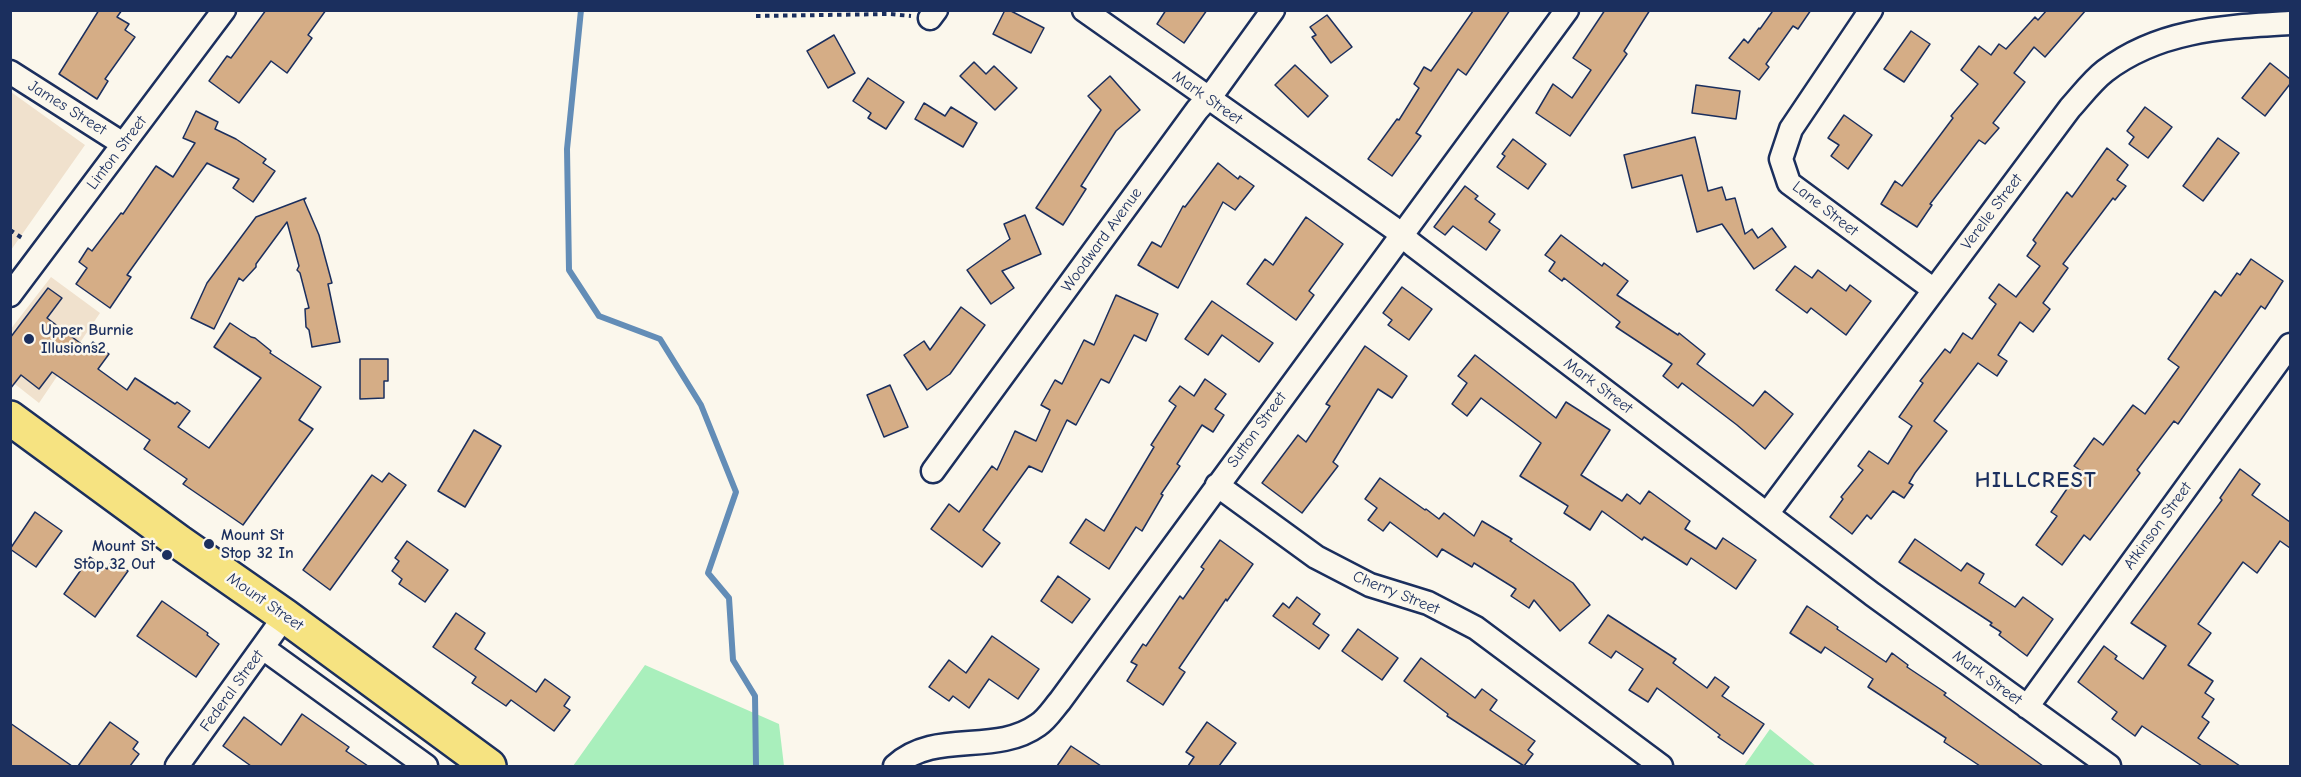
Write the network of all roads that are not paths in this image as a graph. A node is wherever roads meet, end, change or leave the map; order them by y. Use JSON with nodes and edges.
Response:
{"nodes":[{"id":1,"x":224,"y":10,"type":"edge"},
{"id":2,"x":1084,"y":10,"type":"edge"},
{"id":3,"x":1273,"y":10,"type":"edge"},
{"id":4,"x":1567,"y":10,"type":"edge"},
{"id":5,"x":1871,"y":10,"type":"edge"},
{"id":6,"x":2290,"y":23,"type":"edge"},
{"id":7,"x":10,"y":72,"type":"edge"},
{"id":8,"x":1206,"y":98,"type":"junction"},
{"id":9,"x":123,"y":144,"type":"junction"},
{"id":10,"x":1401,"y":235,"type":"junction"},
{"id":11,"x":1934,"y":290,"type":"junction"},
{"id":12,"x":10,"y":295,"type":"edge"},
{"id":13,"x":2290,"y":345,"type":"edge"},
{"id":14,"x":10,"y":418,"type":"edge"},
{"id":15,"x":933,"y":471,"type":"dead end"},
{"id":16,"x":1217,"y":485,"type":"junction"},
{"id":17,"x":1767,"y":514,"type":"junction"},
{"id":18,"x":285,"y":616,"type":"junction"},
{"id":19,"x":263,"y":648,"type":"junction"},
{"id":20,"x":2027,"y":707,"type":"junction"},
{"id":21,"x":177,"y":766,"type":"edge"},
{"id":22,"x":426,"y":766,"type":"edge"},
{"id":23,"x":489,"y":766,"type":"edge"},
{"id":24,"x":895,"y":766,"type":"edge"},
{"id":25,"x":1661,"y":766,"type":"edge"},
{"id":26,"x":2109,"y":766,"type":"edge"}],
"edges":[{"from":1,"to":9,"type":"street","name":"Linton Street"},
{"from":2,"to":8,"type":"street","name":"Mark Street"},
{"from":3,"to":8,"type":"street","name":"Woodward Avenue"},
{"from":4,"to":10,"type":"street","name":"Sutton Street"},
{"from":5,"to":11,"type":"street","name":"Lane Street"},
{"from":6,"to":11,"type":"street","name":"Verelle Street"},
{"from":7,"to":9,"type":"street","name":"James Street"},
{"from":8,"to":10,"type":"street","name":"Mark Street"},
{"from":8,"to":15,"type":"street","name":"Woodward Avenue"},
{"from":9,"to":12,"type":"street","name":"Linton Street"},
{"from":10,"to":16,"type":"street","name":"Sutton Street"},
{"from":10,"to":17,"type":"street","name":"Mark Street"},
{"from":11,"to":17,"type":"street","name":"Verelle Street"},
{"from":13,"to":20,"type":"street","name":"Atkinson Street"},
{"from":14,"to":18,"type":"highway","name":"Mount Street"},
{"from":16,"to":24,"type":"street","name":"Sutton Street"},
{"from":16,"to":25,"type":"street","name":"Cherry Street"},
{"from":17,"to":20,"type":"street","name":"Mark Street"},
{"from":18,"to":19,"type":"street","name":"Federal Street"},
{"from":18,"to":23,"type":"highway","name":"Mount Street"},
{"from":19,"to":21,"type":"street","name":"Federal Street"},
{"from":19,"to":22,"type":"street"},
{"from":20,"to":26,"type":"street","name":"Mark Street"}]}
